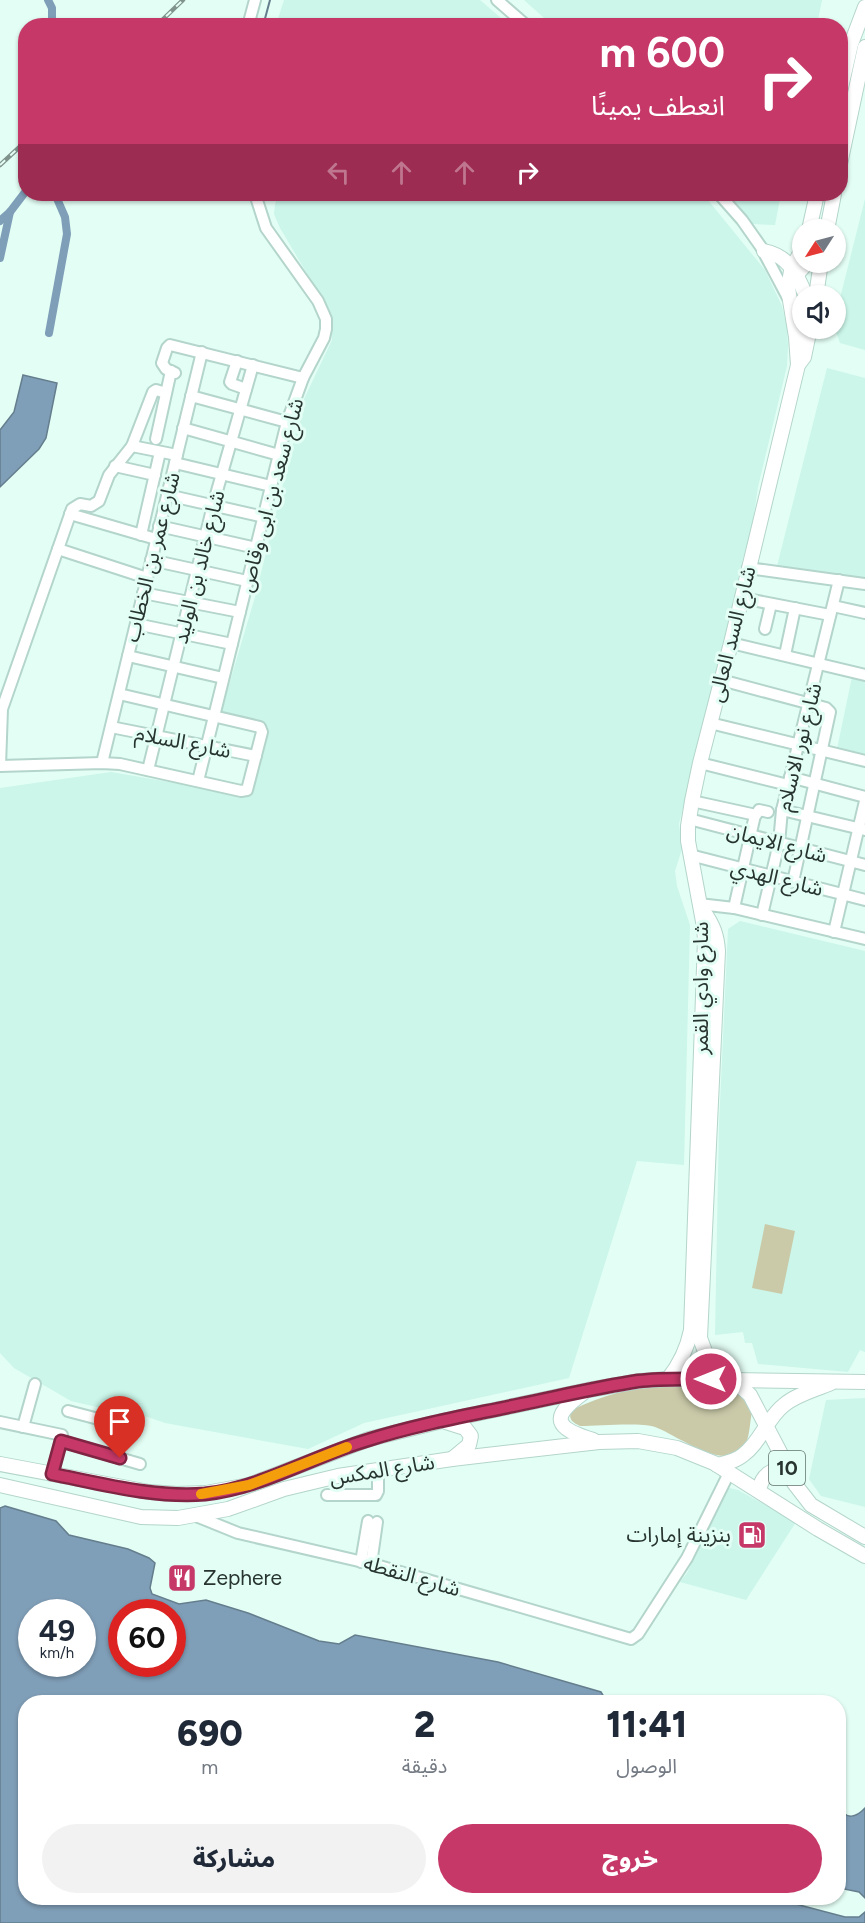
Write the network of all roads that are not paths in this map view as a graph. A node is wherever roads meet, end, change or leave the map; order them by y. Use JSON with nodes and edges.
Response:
{"nodes":[{"id":1,"x":255,"y":0,"type":"edge"},
{"id":2,"x":497,"y":0,"type":"edge"},
{"id":3,"x":865,"y":7,"type":"edge"},
{"id":4,"x":251,"y":18,"type":"edge"},
{"id":5,"x":518,"y":18,"type":"edge"},
{"id":6,"x":865,"y":47,"type":"edge"},
{"id":7,"x":848,"y":57,"type":"edge"},
{"id":8,"x":848,"y":127,"type":"edge"},
{"id":9,"x":257,"y":201,"type":"edge"},
{"id":10,"x":725,"y":201,"type":"edge"},
{"id":11,"x":815,"y":201,"type":"edge"},
{"id":12,"x":833,"y":201,"type":"edge"},
{"id":13,"x":811,"y":219,"type":"edge"},
{"id":14,"x":829,"y":219,"type":"edge"},
{"id":15,"x":792,"y":248,"type":"edge"},
{"id":16,"x":764,"y":252,"type":"junction"},
{"id":17,"x":792,"y":271,"type":"edge"},
{"id":18,"x":793,"y":273,"type":"edge"},
{"id":19,"x":790,"y":300,"type":"junction"},
{"id":20,"x":808,"y":339,"type":"edge"},
{"id":21,"x":202,"y":352,"type":"junction"},
{"id":22,"x":237,"y":361,"type":"junction"},
{"id":23,"x":253,"y":365,"type":"junction"},
{"id":24,"x":798,"y":366,"type":"junction"},
{"id":25,"x":303,"y":378,"type":"junction"},
{"id":26,"x":246,"y":389,"type":"junction"},
{"id":27,"x":166,"y":393,"type":"junction"},
{"id":28,"x":191,"y":396,"type":"junction"},
{"id":29,"x":241,"y":409,"type":"junction"},
{"id":30,"x":146,"y":412,"type":"junction"},
{"id":31,"x":161,"y":416,"type":"junction"},
{"id":32,"x":287,"y":422,"type":"junction"},
{"id":33,"x":183,"y":428,"type":"junction"},
{"id":34,"x":156,"y":439,"type":"dead end"},
{"id":35,"x":232,"y":442,"type":"junction"},
{"id":36,"x":132,"y":446,"type":"junction"},
{"id":37,"x":160,"y":452,"type":"junction"},
{"id":38,"x":279,"y":454,"type":"junction"},
{"id":39,"x":176,"y":459,"type":"junction"},
{"id":40,"x":115,"y":466,"type":"junction"},
{"id":41,"x":222,"y":474,"type":"junction"},
{"id":42,"x":155,"y":475,"type":"junction"},
{"id":43,"x":271,"y":486,"type":"junction"},
{"id":44,"x":167,"y":495,"type":"junction"},
{"id":45,"x":213,"y":505,"type":"junction"},
{"id":46,"x":70,"y":514,"type":"junction"},
{"id":47,"x":264,"y":517,"type":"junction"},
{"id":48,"x":159,"y":526,"type":"junction"},
{"id":49,"x":141,"y":535,"type":"junction"},
{"id":50,"x":205,"y":536,"type":"junction"},
{"id":51,"x":156,"y":539,"type":"junction"},
{"id":52,"x":256,"y":548,"type":"junction"},
{"id":53,"x":58,"y":549,"type":"junction"},
{"id":54,"x":151,"y":560,"type":"junction"},
{"id":55,"x":748,"y":568,"type":"junction"},
{"id":56,"x":197,"y":570,"type":"junction"},
{"id":57,"x":147,"y":578,"type":"junction"},
{"id":58,"x":838,"y":580,"type":"junction"},
{"id":59,"x":248,"y":581,"type":"junction"},
{"id":60,"x":865,"y":584,"type":"edge"},
{"id":61,"x":143,"y":593,"type":"junction"},
{"id":62,"x":742,"y":598,"type":"junction"},
{"id":63,"x":189,"y":602,"type":"junction"},
{"id":64,"x":771,"y":604,"type":"junction"},
{"id":65,"x":795,"y":608,"type":"junction"},
{"id":66,"x":832,"y":610,"type":"junction"},
{"id":67,"x":240,"y":612,"type":"junction"},
{"id":68,"x":865,"y":613,"type":"edge"},
{"id":69,"x":136,"y":624,"type":"junction"},
{"id":70,"x":765,"y":628,"type":"dead end"},
{"id":71,"x":182,"y":634,"type":"junction"},
{"id":72,"x":731,"y":643,"type":"junction"},
{"id":73,"x":232,"y":644,"type":"junction"},
{"id":74,"x":784,"y":655,"type":"junction"},
{"id":75,"x":128,"y":656,"type":"junction"},
{"id":76,"x":819,"y":663,"type":"junction"},
{"id":77,"x":174,"y":667,"type":"junction"},
{"id":78,"x":865,"y":675,"type":"edge"},
{"id":79,"x":223,"y":678,"type":"junction"},
{"id":80,"x":721,"y":680,"type":"junction"},
{"id":81,"x":119,"y":694,"type":"junction"},
{"id":82,"x":809,"y":703,"type":"junction"},
{"id":83,"x":165,"y":705,"type":"junction"},
{"id":84,"x":214,"y":716,"type":"junction"},
{"id":85,"x":710,"y":723,"type":"junction"},
{"id":86,"x":111,"y":727,"type":"junction"},
{"id":87,"x":157,"y":736,"type":"junction"},
{"id":88,"x":798,"y":745,"type":"junction"},
{"id":89,"x":206,"y":747,"type":"junction"},
{"id":90,"x":822,"y":751,"type":"junction"},
{"id":91,"x":256,"y":756,"type":"junction"},
{"id":92,"x":865,"y":761,"type":"edge"},
{"id":93,"x":102,"y":763,"type":"junction"},
{"id":94,"x":700,"y":763,"type":"junction"},
{"id":95,"x":0,"y":766,"type":"edge"},
{"id":96,"x":148,"y":770,"type":"junction"},
{"id":97,"x":198,"y":781,"type":"junction"},
{"id":98,"x":789,"y":781,"type":"junction"},
{"id":99,"x":815,"y":783,"type":"junction"},
{"id":100,"x":865,"y":799,"type":"edge"},
{"id":101,"x":692,"y":801,"type":"junction"},
{"id":102,"x":782,"y":810,"type":"junction"},
{"id":103,"x":768,"y":812,"type":"dead end"},
{"id":104,"x":755,"y":815,"type":"junction"},
{"id":105,"x":808,"y":816,"type":"junction"},
{"id":106,"x":689,"y":819,"type":"junction"},
{"id":107,"x":861,"y":829,"type":"edge"},
{"id":108,"x":750,"y":836,"type":"junction"},
{"id":109,"x":779,"y":843,"type":"junction"},
{"id":110,"x":801,"y":849,"type":"junction"},
{"id":111,"x":690,"y":855,"type":"junction"},
{"id":112,"x":850,"y":862,"type":"junction"},
{"id":113,"x":865,"y":865,"type":"edge"},
{"id":114,"x":743,"y":870,"type":"junction"},
{"id":115,"x":771,"y":877,"type":"junction"},
{"id":116,"x":793,"y":882,"type":"junction"},
{"id":117,"x":843,"y":895,"type":"junction"},
{"id":118,"x":865,"y":900,"type":"edge"},
{"id":119,"x":699,"y":904,"type":"junction"},
{"id":120,"x":734,"y":908,"type":"junction"},
{"id":121,"x":762,"y":915,"type":"junction"},
{"id":122,"x":834,"y":932,"type":"junction"},
{"id":123,"x":865,"y":939,"type":"edge"},
{"id":124,"x":668,"y":1379,"type":"junction"},
{"id":125,"x":731,"y":1379,"type":"junction"},
{"id":126,"x":835,"y":1381,"type":"junction"},
{"id":127,"x":865,"y":1382,"type":"edge"},
{"id":128,"x":35,"y":1384,"type":"dead end"},
{"id":129,"x":588,"y":1390,"type":"junction"},
{"id":130,"x":68,"y":1411,"type":"dead end"},
{"id":131,"x":442,"y":1421,"type":"junction"},
{"id":132,"x":0,"y":1422,"type":"edge"},
{"id":133,"x":110,"y":1422,"type":"dead end"},
{"id":134,"x":766,"y":1425,"type":"junction"},
{"id":135,"x":23,"y":1427,"type":"junction"},
{"id":136,"x":62,"y":1438,"type":"junction"},
{"id":137,"x":599,"y":1442,"type":"junction"},
{"id":138,"x":452,"y":1459,"type":"junction"},
{"id":139,"x":0,"y":1464,"type":"edge"},
{"id":140,"x":140,"y":1464,"type":"dead end"},
{"id":141,"x":788,"y":1468,"type":"junction"},
{"id":142,"x":723,"y":1469,"type":"junction"},
{"id":143,"x":378,"y":1470,"type":"junction"},
{"id":144,"x":52,"y":1474,"type":"junction"},
{"id":145,"x":0,"y":1485,"type":"edge"},
{"id":146,"x":759,"y":1491,"type":"junction"},
{"id":147,"x":327,"y":1496,"type":"dead end"},
{"id":148,"x":196,"y":1516,"type":"junction"},
{"id":149,"x":372,"y":1521,"type":"dead end"},
{"id":150,"x":865,"y":1537,"type":"edge"},
{"id":151,"x":865,"y":1556,"type":"edge"},
{"id":152,"x":366,"y":1563,"type":"junction"}],
"edges":[{"from":1,"to":4,"type":"street"},
{"from":2,"to":5,"type":"street"},
{"from":3,"to":7,"type":"main road"},
{"from":6,"to":8,"type":"main road"},
{"from":9,"to":25,"type":"street","name":"شارع سعد بن ابى وقاص"},
{"from":10,"to":16,"type":"street"},
{"from":11,"to":13,"type":"main road"},
{"from":12,"to":14,"type":"main road"},
{"from":15,"to":16,"type":"main road"},
{"from":16,"to":17,"type":"main road"},
{"from":16,"to":19,"type":"street"},
{"from":18,"to":19,"type":"main road"},
{"from":19,"to":24,"type":"main road"},
{"from":20,"to":24,"type":"main road"},
{"from":21,"to":22,"type":"street"},
{"from":21,"to":27,"type":"street"},
{"from":21,"to":28,"type":"street","name":"شارع عمر بن الخطاب"},
{"from":22,"to":23,"type":"street"},
{"from":22,"to":26,"type":"street"},
{"from":23,"to":25,"type":"street"},
{"from":23,"to":26,"type":"street","name":"شارع خالد بن الوليد"},
{"from":24,"to":55,"type":"main road","name":"شارع السد العالى"},
{"from":25,"to":32,"type":"street","name":"شارع سعد بن ابى وقاص"},
{"from":26,"to":29,"type":"street","name":"شارع خالد بن الوليد"},
{"from":27,"to":30,"type":"street"},
{"from":27,"to":31,"type":"street"},
{"from":28,"to":29,"type":"street"},
{"from":28,"to":33,"type":"street","name":"شارع عمر بن الخطاب"},
{"from":29,"to":32,"type":"street"},
{"from":29,"to":35,"type":"street","name":"شارع خالد بن الوليد"},
{"from":30,"to":31,"type":"street"},
{"from":30,"to":36,"type":"street"},
{"from":31,"to":34,"type":"street"},
{"from":32,"to":38,"type":"street","name":"شارع سعد بن ابى وقاص"},
{"from":33,"to":35,"type":"street"},
{"from":33,"to":39,"type":"street","name":"شارع عمر بن الخطاب"},
{"from":35,"to":38,"type":"street"},
{"from":35,"to":41,"type":"street","name":"شارع خالد بن الوليد"},
{"from":36,"to":37,"type":"street"},
{"from":36,"to":40,"type":"street"},
{"from":37,"to":39,"type":"street"},
{"from":37,"to":42,"type":"street"},
{"from":38,"to":43,"type":"street","name":"شارع سعد بن ابى وقاص"},
{"from":39,"to":41,"type":"street"},
{"from":39,"to":44,"type":"street","name":"شارع عمر بن الخطاب"},
{"from":40,"to":42,"type":"street"},
{"from":40,"to":46,"type":"street"},
{"from":41,"to":43,"type":"street"},
{"from":41,"to":45,"type":"street","name":"شارع خالد بن الوليد"},
{"from":42,"to":49,"type":"street"},
{"from":43,"to":47,"type":"street","name":"شارع سعد بن ابى وقاص"},
{"from":44,"to":45,"type":"street"},
{"from":44,"to":48,"type":"street","name":"شارع عمر بن الخطاب"},
{"from":45,"to":47,"type":"street"},
{"from":45,"to":50,"type":"street","name":"شارع خالد بن الوليد"},
{"from":46,"to":49,"type":"street"},
{"from":46,"to":53,"type":"street"},
{"from":47,"to":52,"type":"street","name":"شارع سعد بن ابى وقاص"},
{"from":48,"to":50,"type":"street"},
{"from":48,"to":51,"type":"street","name":"شارع عمر بن الخطاب"},
{"from":49,"to":51,"type":"street"},
{"from":50,"to":52,"type":"street"},
{"from":50,"to":56,"type":"street","name":"شارع خالد بن الوليد"},
{"from":51,"to":54,"type":"street","name":"شارع عمر بن الخطاب"},
{"from":52,"to":59,"type":"street","name":"شارع سعد بن ابى وقاص"},
{"from":53,"to":57,"type":"street"},
{"from":53,"to":95,"type":"street"},
{"from":54,"to":56,"type":"street"},
{"from":54,"to":57,"type":"street","name":"شارع عمر بن الخطاب"},
{"from":55,"to":58,"type":"street"},
{"from":55,"to":62,"type":"main road","name":"شارع السد العالى"},
{"from":56,"to":59,"type":"street"},
{"from":56,"to":63,"type":"street","name":"شارع خالد بن الوليد"},
{"from":57,"to":61,"type":"street","name":"شارع عمر بن الخطاب"},
{"from":58,"to":60,"type":"street"},
{"from":58,"to":66,"type":"street","name":"شارع نور الاسلام"},
{"from":59,"to":67,"type":"street","name":"شارع سعد بن ابى وقاص"},
{"from":61,"to":63,"type":"street"},
{"from":61,"to":69,"type":"street","name":"شارع عمر بن الخطاب"},
{"from":62,"to":64,"type":"street"},
{"from":62,"to":72,"type":"main road","name":"شارع السد العالى"},
{"from":63,"to":67,"type":"street"},
{"from":63,"to":71,"type":"street","name":"شارع خالد بن الوليد"},
{"from":64,"to":65,"type":"street"},
{"from":64,"to":70,"type":"street"},
{"from":65,"to":66,"type":"street"},
{"from":65,"to":74,"type":"street"},
{"from":66,"to":68,"type":"street"},
{"from":66,"to":76,"type":"street","name":"شارع نور الاسلام"},
{"from":67,"to":73,"type":"street","name":"شارع سعد بن ابى وقاص"},
{"from":69,"to":71,"type":"street"},
{"from":69,"to":75,"type":"street","name":"شارع عمر بن الخطاب"},
{"from":71,"to":73,"type":"street"},
{"from":71,"to":77,"type":"street","name":"شارع خالد بن الوليد"},
{"from":72,"to":74,"type":"street"},
{"from":72,"to":80,"type":"main road","name":"شارع السد العالى"},
{"from":73,"to":79,"type":"street","name":"شارع سعد بن ابى وقاص"},
{"from":74,"to":76,"type":"street"},
{"from":75,"to":77,"type":"street"},
{"from":75,"to":81,"type":"street","name":"شارع عمر بن الخطاب"},
{"from":76,"to":78,"type":"street"},
{"from":76,"to":82,"type":"street","name":"شارع نور الاسلام"},
{"from":77,"to":79,"type":"street"},
{"from":77,"to":83,"type":"street","name":"شارع خالد بن الوليد"},
{"from":79,"to":84,"type":"street","name":"شارع سعد بن ابى وقاص"},
{"from":80,"to":82,"type":"street"},
{"from":80,"to":85,"type":"main road","name":"شارع السد العالى"},
{"from":81,"to":83,"type":"street"},
{"from":81,"to":86,"type":"street","name":"شارع عمر بن الخطاب"},
{"from":82,"to":88,"type":"street","name":"شارع نور الاسلام"},
{"from":82,"to":90,"type":"street"},
{"from":83,"to":84,"type":"street"},
{"from":83,"to":87,"type":"street","name":"شارع خالد بن الوليد"},
{"from":84,"to":89,"type":"street","name":"شارع سعد بن ابى وقاص"},
{"from":84,"to":91,"type":"street"},
{"from":85,"to":88,"type":"street"},
{"from":85,"to":94,"type":"main road","name":"شارع السد العالى"},
{"from":86,"to":87,"type":"street","name":"شارع السلام"},
{"from":86,"to":93,"type":"street","name":"شارع عمر بن الخطاب"},
{"from":87,"to":89,"type":"street","name":"شارع السلام"},
{"from":87,"to":96,"type":"street","name":"شارع خالد بن الوليد"},
{"from":88,"to":90,"type":"street"},
{"from":88,"to":98,"type":"street","name":"شارع نور الاسلام"},
{"from":89,"to":91,"type":"street","name":"شارع السلام"},
{"from":89,"to":97,"type":"street","name":"شارع سعد بن ابى وقاص"},
{"from":90,"to":92,"type":"street"},
{"from":90,"to":99,"type":"street"},
{"from":91,"to":97,"type":"street"},
{"from":93,"to":95,"type":"street"},
{"from":93,"to":96,"type":"street"},
{"from":94,"to":98,"type":"street"},
{"from":94,"to":101,"type":"main road","name":"شارع السد العالى"},
{"from":96,"to":97,"type":"street"},
{"from":98,"to":99,"type":"street"},
{"from":98,"to":102,"type":"street","name":"شارع نور الاسلام"},
{"from":99,"to":100,"type":"street"},
{"from":99,"to":105,"type":"street"},
{"from":100,"to":107,"type":"street"},
{"from":101,"to":104,"type":"street"},
{"from":101,"to":106,"type":"main road","name":"شارع السد العالى"},
{"from":102,"to":105,"type":"street"},
{"from":102,"to":109,"type":"street","name":"شارع نور الاسلام"},
{"from":103,"to":104,"type":"street"},
{"from":104,"to":108,"type":"street"},
{"from":105,"to":107,"type":"street"},
{"from":105,"to":110,"type":"street"},
{"from":106,"to":108,"type":"street","name":"شارع الايمان"},
{"from":106,"to":111,"type":"main road","name":"شارع السد العالى"},
{"from":107,"to":112,"type":"street"},
{"from":108,"to":109,"type":"street","name":"شارع الايمان"},
{"from":108,"to":114,"type":"street"},
{"from":109,"to":110,"type":"street","name":"شارع الايمان"},
{"from":109,"to":115,"type":"street","name":"شارع نور الاسلام"},
{"from":110,"to":112,"type":"street","name":"شارع الايمان"},
{"from":110,"to":116,"type":"street"},
{"from":111,"to":114,"type":"street","name":"شارع الهدي"},
{"from":111,"to":119,"type":"main road","name":"شارع السد العالى"},
{"from":112,"to":113,"type":"street","name":"شارع الايمان"},
{"from":112,"to":117,"type":"street"},
{"from":114,"to":115,"type":"street","name":"شارع الهدي"},
{"from":114,"to":120,"type":"street"},
{"from":115,"to":116,"type":"street","name":"شارع الهدي"},
{"from":115,"to":121,"type":"street","name":"شارع نور الاسلام"},
{"from":116,"to":117,"type":"street","name":"شارع الهدي"},
{"from":117,"to":118,"type":"street","name":"شارع الهدي"},
{"from":117,"to":122,"type":"street"},
{"from":119,"to":120,"type":"street"},
{"from":119,"to":124,"type":"main road","name":"شارع وادي القمر"},
{"from":119,"to":125,"type":"main road","name":"شارع وادي القمر"},
{"from":120,"to":121,"type":"street"},
{"from":121,"to":122,"type":"street"},
{"from":122,"to":123,"type":"street"},
{"from":124,"to":125,"type":"main road","name":"شارع المكس"},
{"from":124,"to":129,"type":"main road","name":"شارع المكس"},
{"from":125,"to":126,"type":"main road","name":"شارع المكس"},
{"from":125,"to":134,"type":"main road","number":"10"},
{"from":126,"to":127,"type":"main road","name":"شارع المكس"},
{"from":126,"to":134,"type":"main road"},
{"from":128,"to":135,"type":"street"},
{"from":129,"to":131,"type":"main road","name":"شارع المكس"},
{"from":129,"to":137,"type":"main road"},
{"from":130,"to":133,"type":"street"},
{"from":131,"to":138,"type":"main road"},
{"from":131,"to":144,"type":"main road","name":"شارع المكس"},
{"from":132,"to":135,"type":"street"},
{"from":134,"to":141,"type":"main road","number":"10"},
{"from":134,"to":142,"type":"main road"},
{"from":135,"to":136,"type":"street"},
{"from":136,"to":140,"type":"street"},
{"from":136,"to":144,"type":"street"},
{"from":137,"to":138,"type":"main road","name":"شارع المكس"},
{"from":137,"to":142,"type":"main road","name":"شارع المكس"},
{"from":138,"to":143,"type":"main road","name":"شارع المكس"},
{"from":139,"to":144,"type":"main road","name":"شارع المكس"},
{"from":141,"to":146,"type":"main road"},
{"from":141,"to":150,"type":"main road","number":"10"},
{"from":142,"to":146,"type":"main road","number":"10"},
{"from":142,"to":152,"type":"street","name":"شارع النقطه"},
{"from":143,"to":147,"type":"street"},
{"from":143,"to":148,"type":"main road","name":"شارع المكس"},
{"from":145,"to":148,"type":"main road","name":"شارع المكس"},
{"from":146,"to":151,"type":"main road","number":"10"},
{"from":148,"to":152,"type":"street","name":"شارع النقطه"},
{"from":149,"to":152,"type":"street"}]}
